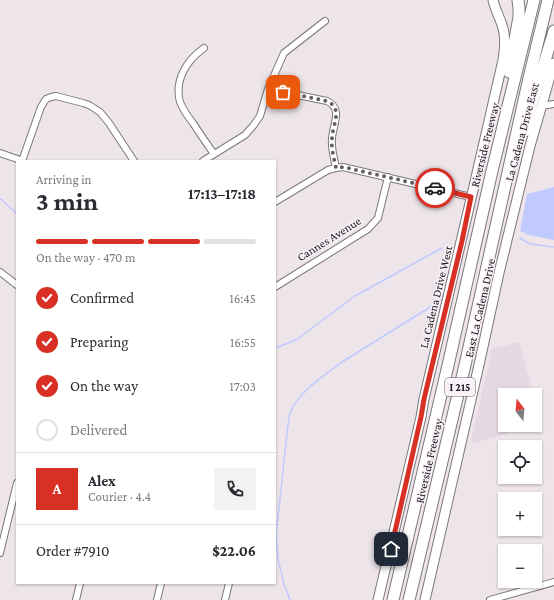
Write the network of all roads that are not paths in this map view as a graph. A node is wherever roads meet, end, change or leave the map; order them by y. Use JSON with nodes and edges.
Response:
{"nodes":[{"id":1,"x":493,"y":0,"type":"edge"},
{"id":2,"x":518,"y":0,"type":"edge"},
{"id":3,"x":534,"y":0,"type":"edge"},
{"id":4,"x":548,"y":0,"type":"edge"},
{"id":5,"x":325,"y":21,"type":"dead end"},
{"id":6,"x":554,"y":31,"type":"edge"},
{"id":7,"x":204,"y":48,"type":"dead end"},
{"id":8,"x":554,"y":63,"type":"edge"},
{"id":9,"x":268,"y":89,"type":"junction"},
{"id":10,"x":554,"y":104,"type":"edge"},
{"id":11,"x":541,"y":106,"type":"junction"},
{"id":12,"x":0,"y":153,"type":"edge"},
{"id":13,"x":214,"y":154,"type":"junction"},
{"id":14,"x":19,"y":160,"type":"edge"},
{"id":15,"x":22,"y":160,"type":"edge"},
{"id":16,"x":133,"y":160,"type":"edge"},
{"id":17,"x":205,"y":160,"type":"edge"},
{"id":18,"x":336,"y":168,"type":"junction"},
{"id":19,"x":492,"y":170,"type":"junction"},
{"id":20,"x":508,"y":174,"type":"junction"},
{"id":21,"x":388,"y":177,"type":"junction"},
{"id":22,"x":471,"y":197,"type":"junction"},
{"id":23,"x":276,"y":201,"type":"edge"},
{"id":24,"x":515,"y":208,"type":"joint"},
{"id":25,"x":0,"y":272,"type":"edge"},
{"id":26,"x":16,"y":284,"type":"edge"},
{"id":27,"x":276,"y":286,"type":"edge"},
{"id":28,"x":16,"y":487,"type":"edge"},
{"id":29,"x":0,"y":553,"type":"edge"},
{"id":30,"x":554,"y":582,"type":"edge"},
{"id":31,"x":80,"y":584,"type":"edge"},
{"id":32,"x":161,"y":584,"type":"edge"},
{"id":33,"x":229,"y":584,"type":"edge"},
{"id":34,"x":225,"y":599,"type":"edge"},
{"id":35,"x":76,"y":600,"type":"edge"},
{"id":36,"x":157,"y":600,"type":"edge"},
{"id":37,"x":233,"y":600,"type":"edge"},
{"id":38,"x":378,"y":600,"type":"edge"},
{"id":39,"x":393,"y":600,"type":"edge"},
{"id":40,"x":409,"y":600,"type":"edge"},
{"id":41,"x":425,"y":600,"type":"edge"},
{"id":42,"x":490,"y":600,"type":"edge"}],
"edges":[{"from":1,"to":22,"type":"main road","name":"La Cadena Drive West"},
{"from":2,"to":19,"type":"highway"},
{"from":3,"to":19,"type":"highway","name":"Riverside Freeway","number":"I 215"},
{"from":4,"to":20,"type":"highway","name":"Riverside Freeway","number":"I 215"},
{"from":5,"to":9,"type":"street"},
{"from":6,"to":20,"type":"highway"},
{"from":7,"to":13,"type":"street"},
{"from":8,"to":11,"type":"main road","name":"La Cadena Drive East"},
{"from":9,"to":13,"type":"street"},
{"from":9,"to":18,"type":"street"},
{"from":10,"to":11,"type":"street"},
{"from":11,"to":24,"type":"main road","name":"La Cadena Drive East"},
{"from":12,"to":14,"type":"street"},
{"from":13,"to":17,"type":"street"},
{"from":15,"to":16,"type":"street"},
{"from":18,"to":21,"type":"street"},
{"from":18,"to":23,"type":"street"},
{"from":19,"to":39,"type":"highway","name":"Riverside Freeway","number":"I 215"},
{"from":20,"to":40,"type":"highway","name":"Riverside Freeway","number":"I 215"},
{"from":21,"to":22,"type":"street"},
{"from":21,"to":27,"type":"street","name":"Cannes Avenue"},
{"from":22,"to":38,"type":"main road","name":"La Cadena Drive West"},
{"from":24,"to":41,"type":"main road","name":"East La Cadena Drive"},
{"from":25,"to":26,"type":"street"},
{"from":28,"to":29,"type":"street"},
{"from":30,"to":42,"type":"street"},
{"from":31,"to":35,"type":"street"},
{"from":32,"to":36,"type":"street"},
{"from":33,"to":34,"type":"street"},
{"from":34,"to":37,"type":"street"}]}
